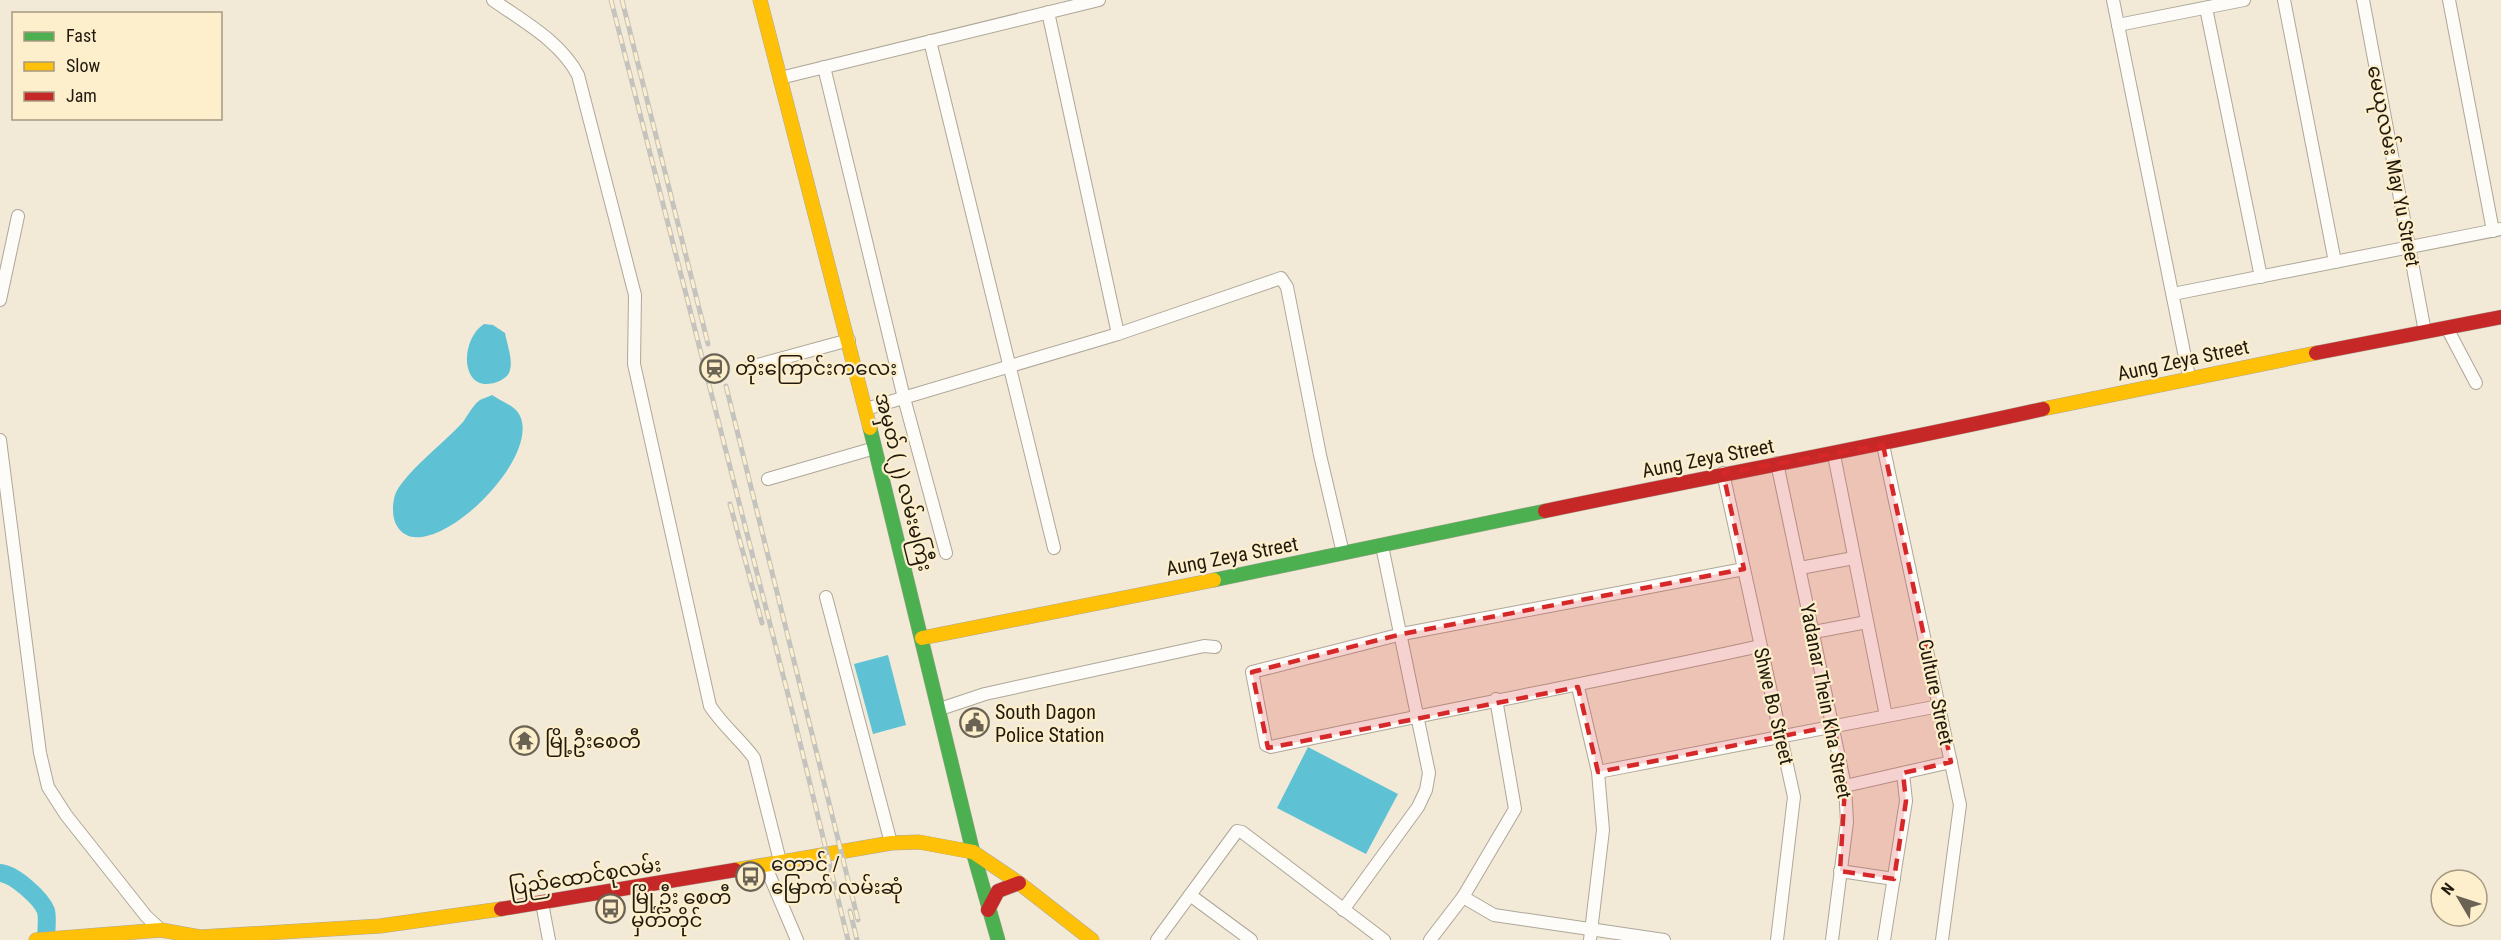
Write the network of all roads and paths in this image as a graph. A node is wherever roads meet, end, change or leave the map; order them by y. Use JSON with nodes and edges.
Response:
{"nodes":[{"id":1,"x":493,"y":0,"type":"edge"},
{"id":2,"x":760,"y":0,"type":"edge"},
{"id":3,"x":1099,"y":0,"type":"edge"},
{"id":4,"x":2113,"y":0,"type":"edge"},
{"id":5,"x":2244,"y":0,"type":"edge"},
{"id":6,"x":2284,"y":0,"type":"edge"},
{"id":7,"x":2363,"y":0,"type":"edge"},
{"id":8,"x":2449,"y":0,"type":"edge"},
{"id":9,"x":2206,"y":8,"type":"junction"},
{"id":10,"x":1048,"y":12,"type":"junction"},
{"id":11,"x":2118,"y":25,"type":"junction"},
{"id":12,"x":930,"y":41,"type":"junction"},
{"id":13,"x":824,"y":68,"type":"junction"},
{"id":14,"x":780,"y":78,"type":"junction"},
{"id":15,"x":18,"y":216,"type":"dead end"},
{"id":16,"x":2497,"y":230,"type":"edge"},
{"id":17,"x":2409,"y":247,"type":"junction"},
{"id":18,"x":2335,"y":262,"type":"junction"},
{"id":19,"x":2261,"y":277,"type":"junction"},
{"id":20,"x":2173,"y":294,"type":"junction"},
{"id":21,"x":0,"y":300,"type":"edge"},
{"id":22,"x":2501,"y":317,"type":"edge"},
{"id":23,"x":2447,"y":328,"type":"junction"},
{"id":24,"x":2425,"y":332,"type":"junction"},
{"id":25,"x":1118,"y":334,"type":"junction"},
{"id":26,"x":849,"y":340,"type":"junction"},
{"id":27,"x":750,"y":367,"type":"dead end"},
{"id":28,"x":1008,"y":367,"type":"junction"},
{"id":29,"x":2189,"y":377,"type":"junction"},
{"id":30,"x":2476,"y":383,"type":"dead end"},
{"id":31,"x":904,"y":398,"type":"junction"},
{"id":32,"x":866,"y":409,"type":"junction"},
{"id":33,"x":0,"y":440,"type":"edge"},
{"id":34,"x":1883,"y":445,"type":"junction"},
{"id":35,"x":875,"y":448,"type":"junction"},
{"id":36,"x":1834,"y":455,"type":"junction"},
{"id":37,"x":1777,"y":463,"type":"junction"},
{"id":38,"x":1723,"y":473,"type":"junction"},
{"id":39,"x":768,"y":479,"type":"dead end"},
{"id":40,"x":1382,"y":546,"type":"junction"},
{"id":41,"x":1054,"y":548,"type":"dead end"},
{"id":42,"x":1343,"y":553,"type":"junction"},
{"id":43,"x":946,"y":554,"type":"dead end"},
{"id":44,"x":1854,"y":558,"type":"junction"},
{"id":45,"x":1744,"y":568,"type":"junction"},
{"id":46,"x":1800,"y":568,"type":"junction"},
{"id":47,"x":826,"y":597,"type":"dead end"},
{"id":48,"x":1867,"y":622,"type":"junction"},
{"id":49,"x":1814,"y":632,"type":"junction"},
{"id":50,"x":1402,"y":634,"type":"junction"},
{"id":51,"x":922,"y":638,"type":"junction"},
{"id":52,"x":1761,"y":646,"type":"junction"},
{"id":53,"x":1215,"y":647,"type":"dead end"},
{"id":54,"x":1578,"y":687,"type":"junction"},
{"id":55,"x":1496,"y":699,"type":"junction"},
{"id":56,"x":1939,"y":706,"type":"junction"},
{"id":57,"x":940,"y":709,"type":"junction"},
{"id":58,"x":1419,"y":716,"type":"junction"},
{"id":59,"x":1886,"y":716,"type":"junction"},
{"id":60,"x":1834,"y":726,"type":"junction"},
{"id":61,"x":1781,"y":735,"type":"junction"},
{"id":62,"x":1951,"y":762,"type":"junction"},
{"id":63,"x":1598,"y":772,"type":"junction"},
{"id":64,"x":1903,"y":773,"type":"junction"},
{"id":65,"x":1845,"y":786,"type":"junction"},
{"id":66,"x":891,"y":843,"type":"junction"},
{"id":67,"x":973,"y":852,"type":"junction"},
{"id":68,"x":780,"y":861,"type":"junction"},
{"id":69,"x":765,"y":865,"type":"junction"},
{"id":70,"x":1840,"y":871,"type":"junction"},
{"id":71,"x":1894,"y":879,"type":"junction"},
{"id":72,"x":1019,"y":883,"type":"junction"},
{"id":73,"x":1190,"y":896,"type":"junction"},
{"id":74,"x":1463,"y":897,"type":"junction"},
{"id":75,"x":542,"y":903,"type":"junction"},
{"id":76,"x":987,"y":910,"type":"junction"},
{"id":77,"x":1343,"y":910,"type":"junction"},
{"id":78,"x":161,"y":930,"type":"junction"},
{"id":79,"x":1590,"y":935,"type":"edge"},
{"id":80,"x":196,"y":939,"type":"edge"},
{"id":81,"x":36,"y":940,"type":"edge"},
{"id":82,"x":549,"y":940,"type":"edge"},
{"id":83,"x":797,"y":940,"type":"edge"},
{"id":84,"x":998,"y":940,"type":"edge"},
{"id":85,"x":1092,"y":940,"type":"edge"},
{"id":86,"x":1157,"y":940,"type":"edge"},
{"id":87,"x":1251,"y":940,"type":"edge"},
{"id":88,"x":1384,"y":940,"type":"edge"},
{"id":89,"x":1430,"y":940,"type":"edge"},
{"id":90,"x":1664,"y":940,"type":"edge"},
{"id":91,"x":1777,"y":940,"type":"edge"},
{"id":92,"x":1832,"y":940,"type":"edge"},
{"id":93,"x":1884,"y":940,"type":"edge"},
{"id":94,"x":1942,"y":940,"type":"edge"}],
"edges":[{"from":1,"to":68,"type":"street"},
{"from":2,"to":14,"type":"main road","name":"အမှတ် (၂) လမ်းမကြီး"},
{"from":3,"to":10,"type":"street"},
{"from":4,"to":11,"type":"street"},
{"from":5,"to":9,"type":"street"},
{"from":6,"to":18,"type":"street"},
{"from":7,"to":17,"type":"street","name":"မေယုလမ်း May Yu Street"},
{"from":8,"to":16,"type":"street"},
{"from":9,"to":11,"type":"street"},
{"from":9,"to":19,"type":"street"},
{"from":10,"to":12,"type":"street"},
{"from":10,"to":25,"type":"street"},
{"from":11,"to":20,"type":"street"},
{"from":12,"to":13,"type":"street"},
{"from":12,"to":28,"type":"street"},
{"from":13,"to":14,"type":"street"},
{"from":13,"to":31,"type":"street"},
{"from":14,"to":26,"type":"main road","name":"အမှတ် (၂) လမ်းမကြီး"},
{"from":15,"to":21,"type":"street"},
{"from":16,"to":17,"type":"street"},
{"from":17,"to":18,"type":"street"},
{"from":17,"to":24,"type":"street","name":"မေယုလမ်း May Yu Street"},
{"from":18,"to":19,"type":"street"},
{"from":19,"to":20,"type":"street"},
{"from":20,"to":29,"type":"street"},
{"from":22,"to":23,"type":"main road","name":"Aung Zeya Street"},
{"from":23,"to":24,"type":"main road","name":"Aung Zeya Street"},
{"from":23,"to":30,"type":"street"},
{"from":24,"to":29,"type":"main road","name":"Aung Zeya Street"},
{"from":25,"to":28,"type":"street"},
{"from":25,"to":42,"type":"street"},
{"from":26,"to":27,"type":"street"},
{"from":26,"to":32,"type":"main road","name":"အမှတ် (၂) လမ်းမကြီး"},
{"from":28,"to":31,"type":"street"},
{"from":28,"to":41,"type":"street"},
{"from":29,"to":34,"type":"main road","name":"Aung Zeya Street"},
{"from":31,"to":32,"type":"street"},
{"from":31,"to":43,"type":"street"},
{"from":32,"to":35,"type":"main road","name":"အမှတ် (၂) လမ်းမကြီး"},
{"from":33,"to":78,"type":"street"},
{"from":34,"to":36,"type":"main road","name":"Aung Zeya Street"},
{"from":34,"to":56,"type":"street","name":"Culture Street"},
{"from":35,"to":39,"type":"street"},
{"from":35,"to":51,"type":"main road","name":"အမှတ် (၂) လမ်းမကြီး"},
{"from":36,"to":37,"type":"main road","name":"Aung Zeya Street"},
{"from":36,"to":44,"type":"street"},
{"from":37,"to":38,"type":"main road","name":"Aung Zeya Street"},
{"from":37,"to":46,"type":"street","name":"Yadanar Thein Kha Street"},
{"from":38,"to":40,"type":"main road","name":"Aung Zeya Street"},
{"from":38,"to":45,"type":"street","name":"Shwe Bo Street"},
{"from":40,"to":42,"type":"main road","name":"Aung Zeya Street"},
{"from":40,"to":50,"type":"street"},
{"from":42,"to":51,"type":"main road","name":"Aung Zeya Street"},
{"from":44,"to":46,"type":"street"},
{"from":44,"to":48,"type":"street"},
{"from":45,"to":50,"type":"street"},
{"from":45,"to":52,"type":"street","name":"Shwe Bo Street"},
{"from":46,"to":49,"type":"street","name":"Yadanar Thein Kha Street"},
{"from":47,"to":66,"type":"street"},
{"from":48,"to":49,"type":"street"},
{"from":48,"to":59,"type":"street"},
{"from":49,"to":60,"type":"street","name":"Yadanar Thein Kha Street"},
{"from":50,"to":58,"type":"street"},
{"from":50,"to":58,"type":"street"},
{"from":51,"to":57,"type":"main road","name":"အမှတ် (၂) လမ်းမကြီး"},
{"from":52,"to":54,"type":"street"},
{"from":52,"to":61,"type":"street","name":"Shwe Bo Street"},
{"from":53,"to":57,"type":"street"},
{"from":54,"to":55,"type":"street"},
{"from":54,"to":63,"type":"street"},
{"from":55,"to":58,"type":"street"},
{"from":55,"to":74,"type":"street"},
{"from":56,"to":59,"type":"street"},
{"from":56,"to":62,"type":"street","name":"Culture Street"},
{"from":57,"to":67,"type":"main road","name":"အမှတ် (၂) လမ်းမကြီး"},
{"from":58,"to":77,"type":"street"},
{"from":59,"to":60,"type":"street"},
{"from":60,"to":61,"type":"street"},
{"from":60,"to":65,"type":"street","name":"Yadanar Thein Kha Street"},
{"from":61,"to":63,"type":"street"},
{"from":61,"to":91,"type":"street","name":"Shwe Bo Street"},
{"from":62,"to":64,"type":"street"},
{"from":62,"to":94,"type":"street","name":"Culture Street"},
{"from":63,"to":79,"type":"street"},
{"from":64,"to":65,"type":"street"},
{"from":64,"to":71,"type":"street"},
{"from":65,"to":70,"type":"street","name":"Yadanar Thein Kha Street"},
{"from":66,"to":67,"type":"main road","name":"ပြည်ထောင်စုလမ်း"},
{"from":66,"to":68,"type":"main road","name":"ပြည်ထောင်စုလမ်း"},
{"from":67,"to":72,"type":"main road"},
{"from":67,"to":76,"type":"main road","name":"အမှတ် (၂) လမ်းမကြီး"},
{"from":68,"to":69,"type":"main road","name":"ပြည်ထောင်စုလမ်း"},
{"from":69,"to":75,"type":"main road","name":"ပြည်ထောင်စုလမ်း"},
{"from":69,"to":83,"type":"street"},
{"from":70,"to":71,"type":"street"},
{"from":70,"to":92,"type":"street","name":"Yadanar Thein Kha Street"},
{"from":71,"to":93,"type":"street"},
{"from":72,"to":76,"type":"main road"},
{"from":72,"to":85,"type":"main road"},
{"from":73,"to":77,"type":"street"},
{"from":73,"to":86,"type":"street"},
{"from":73,"to":87,"type":"street"},
{"from":74,"to":79,"type":"street"},
{"from":74,"to":89,"type":"street"},
{"from":75,"to":80,"type":"main road","name":"ပြည်ထောင်စုလမ်း"},
{"from":75,"to":82,"type":"street"},
{"from":76,"to":84,"type":"main road","name":"အမှတ် (၂) လမ်းမကြီး"},
{"from":77,"to":88,"type":"street"},
{"from":78,"to":80,"type":"main road","name":"ပြည်ထောင်စုလမ်း"},
{"from":78,"to":81,"type":"main road","name":"ပြည်ထောင်စုလမ်း"},
{"from":79,"to":90,"type":"street"}]}
